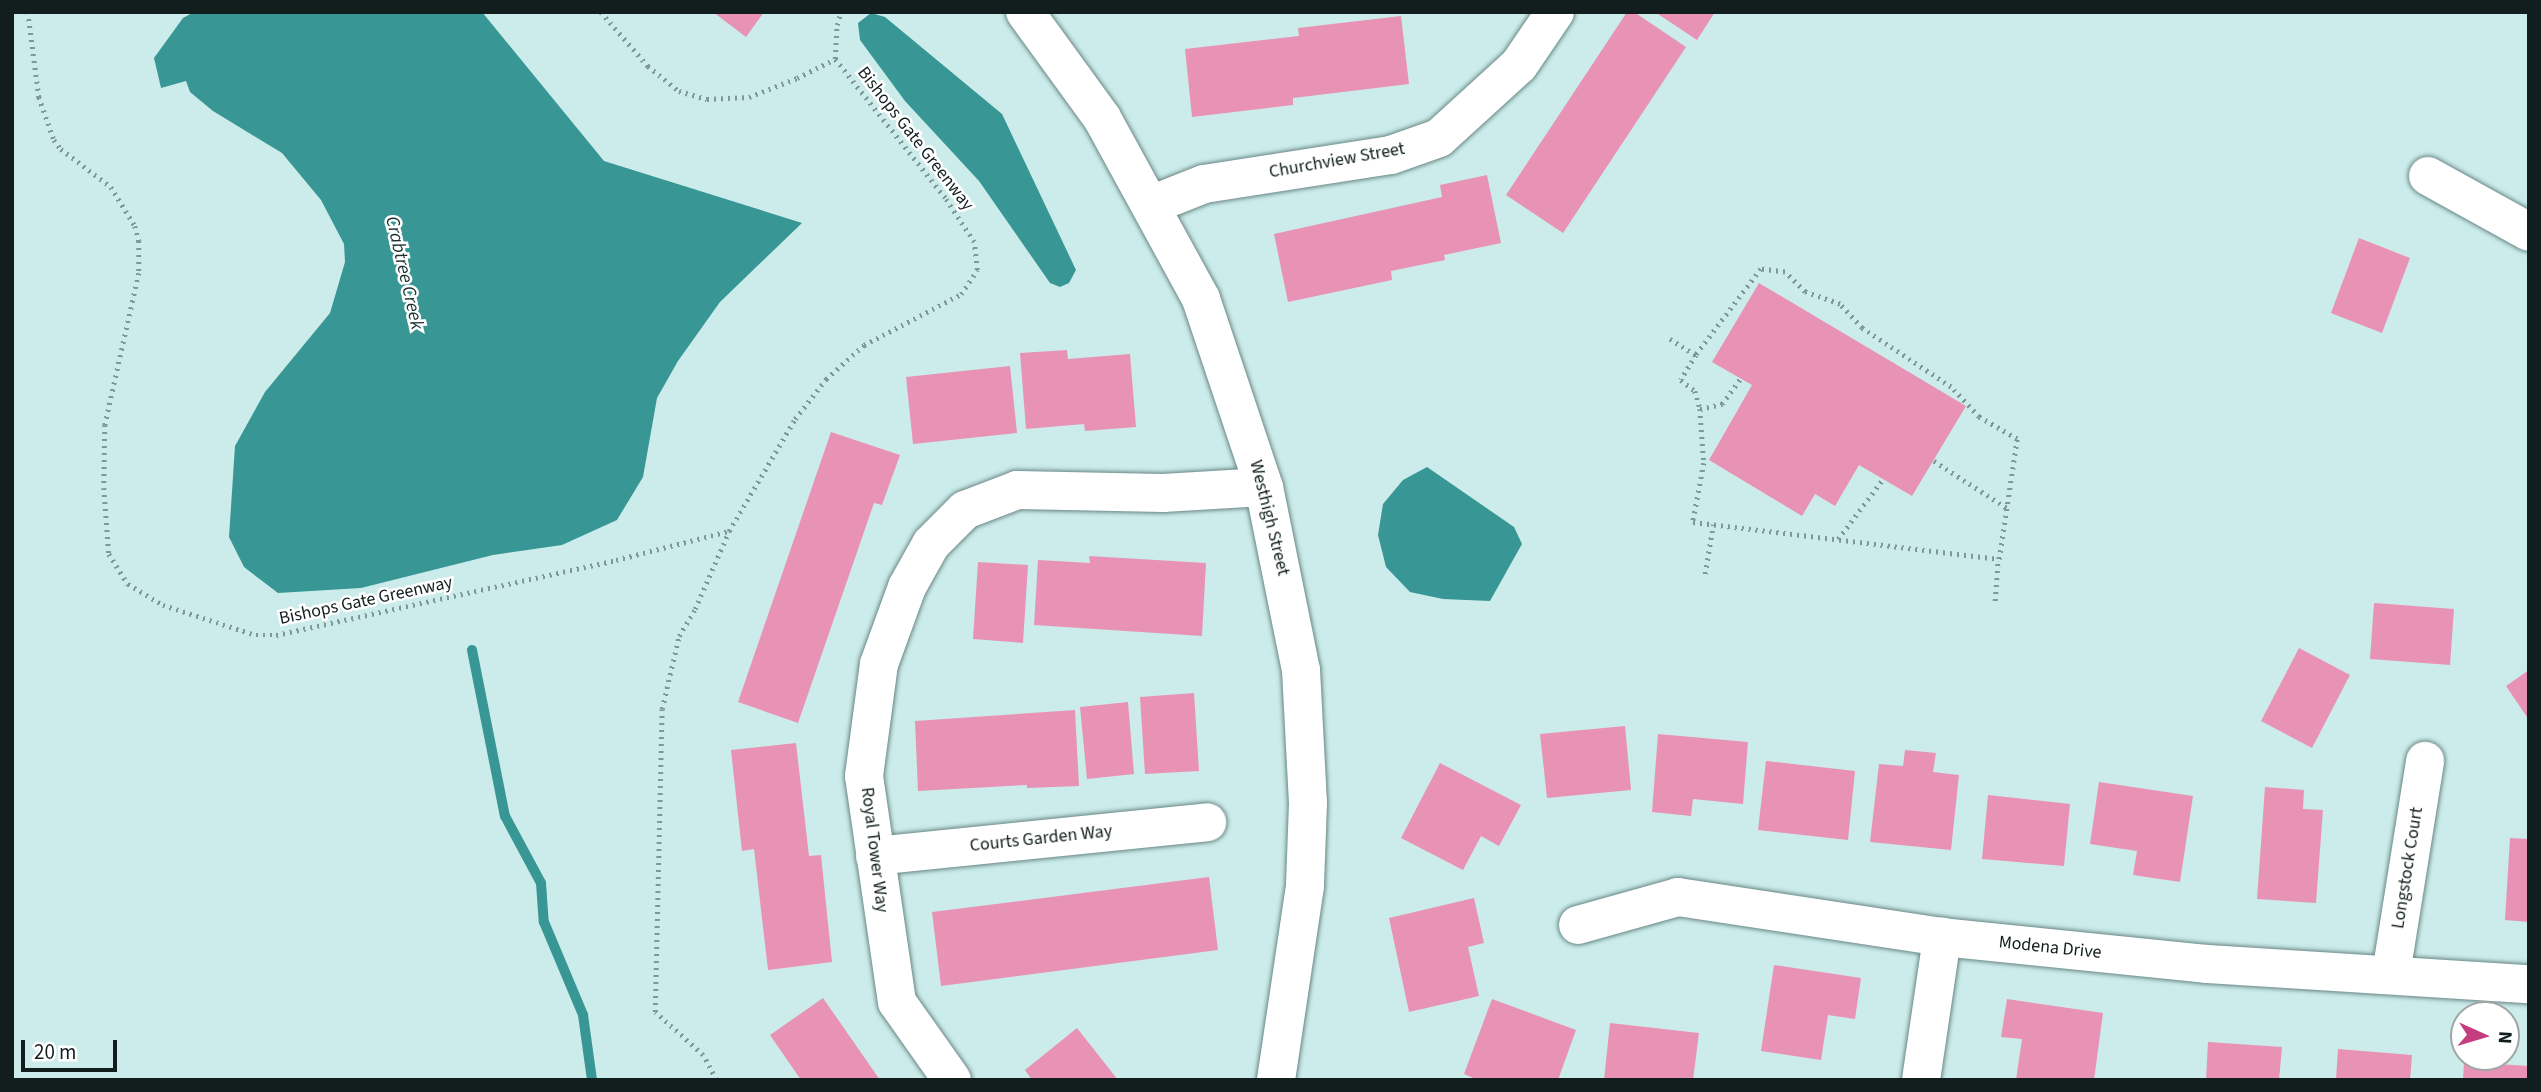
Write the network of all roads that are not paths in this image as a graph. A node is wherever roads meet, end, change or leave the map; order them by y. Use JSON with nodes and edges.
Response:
{"nodes":[{"id":1,"x":1025,"y":12,"type":"edge"},
{"id":2,"x":1555,"y":12,"type":"edge"},
{"id":3,"x":2428,"y":176,"type":"dead end"},
{"id":4,"x":1150,"y":205,"type":"junction"},
{"id":5,"x":2529,"y":232,"type":"edge"},
{"id":6,"x":1264,"y":486,"type":"junction"},
{"id":7,"x":2425,"y":761,"type":"dead end"},
{"id":8,"x":1207,"y":822,"type":"dead end"},
{"id":9,"x":875,"y":856,"type":"junction"},
{"id":10,"x":1578,"y":925,"type":"dead end"},
{"id":11,"x":1942,"y":937,"type":"junction"},
{"id":12,"x":2391,"y":974,"type":"junction"},
{"id":13,"x":2529,"y":984,"type":"edge"},
{"id":14,"x":952,"y":1080,"type":"edge"},
{"id":15,"x":1276,"y":1080,"type":"edge"},
{"id":16,"x":1922,"y":1080,"type":"edge"}],
"edges":[{"from":1,"to":4,"type":"street","name":"Westhigh Street"},
{"from":2,"to":4,"type":"street","name":"Churchview Street"},
{"from":3,"to":5,"type":"street"},
{"from":4,"to":6,"type":"street","name":"Westhigh Street"},
{"from":6,"to":9,"type":"street","name":"Royal Tower Way"},
{"from":6,"to":15,"type":"street","name":"Westhigh Street"},
{"from":7,"to":12,"type":"street","name":"Longstock Court"},
{"from":8,"to":9,"type":"street","name":"Courts Garden Way"},
{"from":9,"to":14,"type":"street","name":"Royal Tower Way"},
{"from":10,"to":11,"type":"street","name":"Modena Drive"},
{"from":11,"to":12,"type":"street","name":"Modena Drive"},
{"from":11,"to":16,"type":"street"},
{"from":12,"to":13,"type":"street","name":"Modena Drive"}]}
